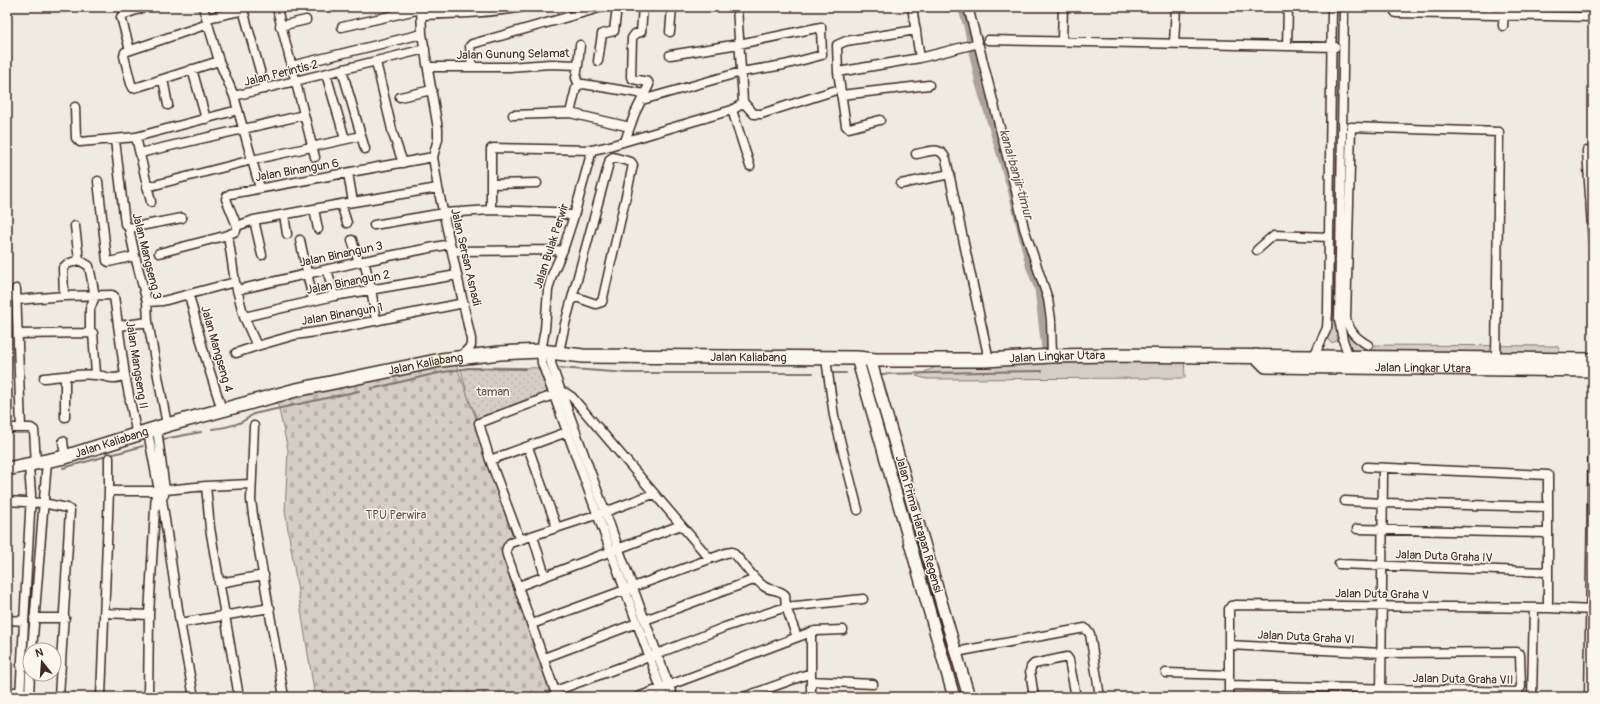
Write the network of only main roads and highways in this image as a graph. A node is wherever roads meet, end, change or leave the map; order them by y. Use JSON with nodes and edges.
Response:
{"nodes":[{"id":1,"x":1256,"y":356,"type":"junction"},
{"id":2,"x":1593,"y":360,"type":"edge"},
{"id":3,"x":860,"y":368,"type":"joint"},
{"id":4,"x":1593,"y":370,"type":"edge"},
{"id":5,"x":7,"y":469,"type":"edge"}],
"edges":[{"from":1,"to":2,"type":"main road","name":"Jalan Lingkar Utara"},
{"from":1,"to":3,"type":"main road","name":"Jalan Lingkar Utara"},
{"from":1,"to":4,"type":"main road","name":"Jalan Lingkar Utara"},
{"from":3,"to":5,"type":"main road","name":"Jalan Kaliabang"}]}
